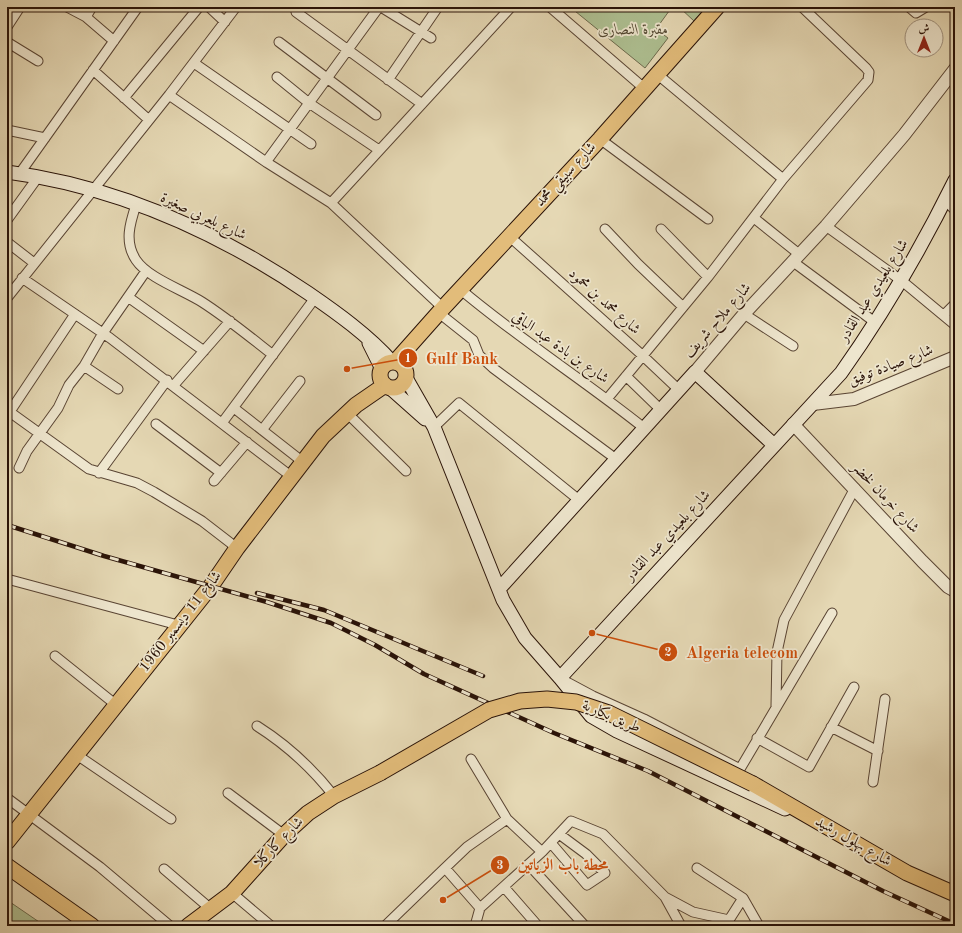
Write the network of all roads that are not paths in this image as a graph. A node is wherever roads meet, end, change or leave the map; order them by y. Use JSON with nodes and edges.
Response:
{"nodes":[{"id":1,"x":20,"y":7,"type":"edge"},
{"id":2,"x":67,"y":7,"type":"edge"},
{"id":3,"x":92,"y":7,"type":"edge"},
{"id":4,"x":138,"y":7,"type":"edge"},
{"id":5,"x":199,"y":7,"type":"edge"},
{"id":6,"x":209,"y":7,"type":"edge"},
{"id":7,"x":236,"y":7,"type":"edge"},
{"id":8,"x":380,"y":7,"type":"edge"},
{"id":9,"x":438,"y":7,"type":"edge"},
{"id":10,"x":511,"y":7,"type":"edge"},
{"id":11,"x":550,"y":7,"type":"edge"},
{"id":12,"x":717,"y":7,"type":"edge"},
{"id":13,"x":802,"y":7,"type":"edge"},
{"id":14,"x":909,"y":7,"type":"edge"},
{"id":15,"x":926,"y":7,"type":"edge"},
{"id":16,"x":296,"y":12,"type":"dead end"},
{"id":17,"x":10,"y":16,"type":"edge"},
{"id":18,"x":86,"y":17,"type":"junction"},
{"id":19,"x":225,"y":22,"type":"junction"},
{"id":20,"x":7,"y":27,"type":"edge"},
{"id":21,"x":420,"y":33,"type":"junction"},
{"id":22,"x":431,"y":38,"type":"dead end"},
{"id":23,"x":114,"y":41,"type":"junction"},
{"id":24,"x":7,"y":42,"type":"edge"},
{"id":25,"x":279,"y":42,"type":"dead end"},
{"id":26,"x":347,"y":50,"type":"junction"},
{"id":27,"x":38,"y":61,"type":"dead end"},
{"id":28,"x":194,"y":63,"type":"junction"},
{"id":29,"x":955,"y":69,"type":"edge"},
{"id":30,"x":93,"y":70,"type":"junction"},
{"id":31,"x":657,"y":74,"type":"junction"},
{"id":32,"x":276,"y":77,"type":"dead end"},
{"id":33,"x":328,"y":77,"type":"junction"},
{"id":34,"x":388,"y":80,"type":"junction"},
{"id":35,"x":645,"y":89,"type":"junction"},
{"id":36,"x":169,"y":95,"type":"junction"},
{"id":37,"x":124,"y":98,"type":"junction"},
{"id":38,"x":309,"y":103,"type":"junction"},
{"id":39,"x":422,"y":104,"type":"junction"},
{"id":40,"x":376,"y":116,"type":"dead end"},
{"id":41,"x":149,"y":120,"type":"junction"},
{"id":42,"x":7,"y":130,"type":"edge"},
{"id":43,"x":289,"y":130,"type":"junction"},
{"id":44,"x":45,"y":138,"type":"junction"},
{"id":45,"x":600,"y":139,"type":"junction"},
{"id":46,"x":311,"y":144,"type":"dead end"},
{"id":47,"x":379,"y":150,"type":"junction"},
{"id":48,"x":266,"y":162,"type":"junction"},
{"id":49,"x":13,"y":172,"type":"edge"},
{"id":50,"x":38,"y":177,"type":"junction"},
{"id":51,"x":783,"y":179,"type":"junction"},
{"id":52,"x":955,"y":180,"type":"edge"},
{"id":53,"x":92,"y":190,"type":"junction"},
{"id":54,"x":945,"y":200,"type":"junction"},
{"id":55,"x":330,"y":203,"type":"junction"},
{"id":56,"x":136,"y":205,"type":"junction"},
{"id":57,"x":955,"y":210,"type":"edge"},
{"id":58,"x":754,"y":218,"type":"junction"},
{"id":59,"x":708,"y":219,"type":"dead end"},
{"id":60,"x":7,"y":220,"type":"edge"},
{"id":61,"x":826,"y":226,"type":"junction"},
{"id":62,"x":605,"y":229,"type":"dead end"},
{"id":63,"x":661,"y":229,"type":"dead end"},
{"id":64,"x":509,"y":236,"type":"junction"},
{"id":65,"x":7,"y":242,"type":"edge"},
{"id":66,"x":796,"y":258,"type":"junction"},
{"id":67,"x":34,"y":263,"type":"junction"},
{"id":68,"x":146,"y":271,"type":"junction"},
{"id":69,"x":708,"y":277,"type":"junction"},
{"id":70,"x":22,"y":278,"type":"junction"},
{"id":71,"x":902,"y":281,"type":"junction"},
{"id":72,"x":460,"y":289,"type":"junction"},
{"id":73,"x":128,"y":297,"type":"junction"},
{"id":74,"x":7,"y":298,"type":"edge"},
{"id":75,"x":315,"y":298,"type":"junction"},
{"id":76,"x":955,"y":304,"type":"edge"},
{"id":77,"x":683,"y":307,"type":"junction"},
{"id":78,"x":441,"y":310,"type":"junction"},
{"id":79,"x":75,"y":314,"type":"junction"},
{"id":80,"x":744,"y":314,"type":"junction"},
{"id":81,"x":944,"y":315,"type":"junction"},
{"id":82,"x":230,"y":321,"type":"junction"},
{"id":83,"x":876,"y":323,"type":"junction"},
{"id":84,"x":955,"y":325,"type":"edge"},
{"id":85,"x":103,"y":333,"type":"junction"},
{"id":86,"x":413,"y":341,"type":"junction"},
{"id":87,"x":793,"y":346,"type":"dead end"},
{"id":88,"x":204,"y":351,"type":"junction"},
{"id":89,"x":273,"y":355,"type":"junction"},
{"id":90,"x":642,"y":355,"type":"junction"},
{"id":91,"x":955,"y":357,"type":"edge"},
{"id":92,"x":84,"y":366,"type":"junction"},
{"id":93,"x":695,"y":372,"type":"junction"},
{"id":94,"x":387,"y":373,"type":"junction"},
{"id":95,"x":406,"y":376,"type":"junction"},
{"id":96,"x":626,"y":376,"type":"junction"},
{"id":97,"x":300,"y":381,"type":"dead end"},
{"id":98,"x":171,"y":383,"type":"junction"},
{"id":99,"x":118,"y":389,"type":"dead end"},
{"id":100,"x":679,"y":390,"type":"junction"},
{"id":101,"x":607,"y":399,"type":"junction"},
{"id":102,"x":813,"y":404,"type":"junction"},
{"id":103,"x":234,"y":408,"type":"junction"},
{"id":104,"x":351,"y":409,"type":"junction"},
{"id":105,"x":660,"y":409,"type":"junction"},
{"id":106,"x":8,"y":413,"type":"edge"},
{"id":107,"x":222,"y":423,"type":"junction"},
{"id":108,"x":156,"y":424,"type":"dead end"},
{"id":109,"x":793,"y":424,"type":"junction"},
{"id":110,"x":434,"y":426,"type":"junction"},
{"id":111,"x":644,"y":428,"type":"junction"},
{"id":112,"x":262,"y":430,"type":"junction"},
{"id":113,"x":40,"y":434,"type":"junction"},
{"id":114,"x":247,"y":442,"type":"junction"},
{"id":115,"x":774,"y":445,"type":"junction"},
{"id":116,"x":616,"y":459,"type":"junction"},
{"id":117,"x":303,"y":462,"type":"junction"},
{"id":118,"x":19,"y":468,"type":"dead end"},
{"id":119,"x":406,"y":471,"type":"dead end"},
{"id":120,"x":99,"y":473,"type":"junction"},
{"id":121,"x":221,"y":474,"type":"junction"},
{"id":122,"x":292,"y":477,"type":"junction"},
{"id":123,"x":214,"y":481,"type":"dead end"},
{"id":124,"x":855,"y":488,"type":"junction"},
{"id":125,"x":579,"y":500,"type":"junction"},
{"id":126,"x":237,"y":548,"type":"junction"},
{"id":127,"x":7,"y":579,"type":"edge"},
{"id":128,"x":499,"y":589,"type":"junction"},
{"id":129,"x":955,"y":591,"type":"edge"},
{"id":130,"x":832,"y":613,"type":"dead end"},
{"id":131,"x":178,"y":625,"type":"junction"},
{"id":132,"x":55,"y":656,"type":"dead end"},
{"id":133,"x":560,"y":678,"type":"junction"},
{"id":134,"x":854,"y":687,"type":"dead end"},
{"id":135,"x":885,"y":699,"type":"dead end"},
{"id":136,"x":116,"y":704,"type":"junction"},
{"id":137,"x":776,"y":706,"type":"junction"},
{"id":138,"x":257,"y":726,"type":"dead end"},
{"id":139,"x":831,"y":727,"type":"junction"},
{"id":140,"x":757,"y":738,"type":"junction"},
{"id":141,"x":878,"y":751,"type":"junction"},
{"id":142,"x":77,"y":755,"type":"junction"},
{"id":143,"x":471,"y":760,"type":"dead end"},
{"id":144,"x":380,"y":773,"type":"joint"},
{"id":145,"x":873,"y":782,"type":"dead end"},
{"id":146,"x":753,"y":784,"type":"joint"},
{"id":147,"x":228,"y":793,"type":"dead end"},
{"id":148,"x":334,"y":796,"type":"junction"},
{"id":149,"x":7,"y":798,"type":"edge"},
{"id":150,"x":29,"y":814,"type":"junction"},
{"id":151,"x":808,"y":816,"type":"junction"},
{"id":152,"x":171,"y":819,"type":"dead end"},
{"id":153,"x":507,"y":819,"type":"junction"},
{"id":154,"x":559,"y":834,"type":"junction"},
{"id":155,"x":284,"y":835,"type":"junction"},
{"id":156,"x":7,"y":842,"type":"edge"},
{"id":157,"x":551,"y":843,"type":"junction"},
{"id":158,"x":542,"y":852,"type":"junction"},
{"id":159,"x":528,"y":865,"type":"junction"},
{"id":160,"x":7,"y":866,"type":"edge"},
{"id":161,"x":445,"y":868,"type":"junction"},
{"id":162,"x":697,"y":868,"type":"dead end"},
{"id":163,"x":164,"y":869,"type":"dead end"},
{"id":164,"x":7,"y":874,"type":"edge"},
{"id":165,"x":504,"y":887,"type":"junction"},
{"id":166,"x":232,"y":893,"type":"junction"},
{"id":167,"x":955,"y":894,"type":"edge"},
{"id":168,"x":665,"y":897,"type":"junction"},
{"id":169,"x":743,"y":898,"type":"junction"},
{"id":170,"x":480,"y":908,"type":"junction"},
{"id":171,"x":212,"y":910,"type":"junction"},
{"id":172,"x":715,"y":917,"type":"junction"},
{"id":173,"x":81,"y":926,"type":"edge"},
{"id":174,"x":92,"y":926,"type":"edge"},
{"id":175,"x":170,"y":926,"type":"edge"},
{"id":176,"x":188,"y":926,"type":"edge"},
{"id":177,"x":271,"y":926,"type":"edge"},
{"id":178,"x":385,"y":926,"type":"edge"},
{"id":179,"x":474,"y":926,"type":"edge"},
{"id":180,"x":538,"y":926,"type":"edge"},
{"id":181,"x":586,"y":926,"type":"edge"},
{"id":182,"x":681,"y":926,"type":"edge"},
{"id":183,"x":721,"y":926,"type":"edge"},
{"id":184,"x":759,"y":926,"type":"edge"}],
"edges":[{"from":1,"to":17,"type":"street"},
{"from":2,"to":18,"type":"street"},
{"from":3,"to":18,"type":"street"},
{"from":4,"to":23,"type":"street"},
{"from":5,"to":37,"type":"street"},
{"from":6,"to":19,"type":"street"},
{"from":7,"to":19,"type":"street"},
{"from":8,"to":21,"type":"street"},
{"from":8,"to":26,"type":"street"},
{"from":9,"to":21,"type":"street"},
{"from":10,"to":39,"type":"street"},
{"from":11,"to":35,"type":"street"},
{"from":12,"to":31,"type":"main road","name":"شارع سبيقي محمد"},
{"from":13,"to":51,"type":"street"},
{"from":14,"to":15,"type":"street"},
{"from":16,"to":26,"type":"street"},
{"from":17,"to":20,"type":"street"},
{"from":18,"to":23,"type":"street"},
{"from":19,"to":28,"type":"street"},
{"from":21,"to":22,"type":"street"},
{"from":21,"to":34,"type":"street"},
{"from":23,"to":30,"type":"street"},
{"from":24,"to":27,"type":"street"},
{"from":25,"to":33,"type":"street"},
{"from":26,"to":33,"type":"street"},
{"from":26,"to":34,"type":"street"},
{"from":28,"to":36,"type":"street"},
{"from":28,"to":43,"type":"street"},
{"from":29,"to":61,"type":"street","name":"شارع ملاح شريف"},
{"from":30,"to":37,"type":"street"},
{"from":30,"to":44,"type":"street"},
{"from":31,"to":35,"type":"main road","name":"شارع سبيقي محمد"},
{"from":31,"to":51,"type":"street"},
{"from":32,"to":38,"type":"street"},
{"from":33,"to":38,"type":"street"},
{"from":33,"to":40,"type":"street"},
{"from":34,"to":39,"type":"street"},
{"from":35,"to":45,"type":"main road","name":"شارع سبيقي محمد"},
{"from":36,"to":41,"type":"street"},
{"from":36,"to":48,"type":"street"},
{"from":37,"to":41,"type":"street"},
{"from":38,"to":43,"type":"street"},
{"from":38,"to":47,"type":"street"},
{"from":39,"to":47,"type":"street"},
{"from":41,"to":53,"type":"street"},
{"from":42,"to":44,"type":"street"},
{"from":43,"to":46,"type":"street"},
{"from":43,"to":48,"type":"street"},
{"from":44,"to":49,"type":"street"},
{"from":45,"to":59,"type":"street"},
{"from":45,"to":64,"type":"main road","name":"شارع سبيقي محمد"},
{"from":47,"to":55,"type":"street"},
{"from":48,"to":55,"type":"street"},
{"from":49,"to":50,"type":"main road","name":"شارع بلعربي صغيرة"},
{"from":50,"to":53,"type":"main road","name":"شارع بلعربي صغيرة"},
{"from":50,"to":60,"type":"street"},
{"from":51,"to":58,"type":"street"},
{"from":52,"to":54,"type":"main road","name":"شارع بلعيدي عبد القادر"},
{"from":53,"to":56,"type":"main road","name":"شارع بلعربي صغيرة"},
{"from":53,"to":67,"type":"street"},
{"from":54,"to":57,"type":"street"},
{"from":54,"to":71,"type":"main road","name":"شارع بلعيدي عبد القادر"},
{"from":55,"to":78,"type":"street"},
{"from":56,"to":68,"type":"street"},
{"from":56,"to":75,"type":"main road","name":"شارع بلعربي صغيرة"},
{"from":58,"to":66,"type":"street"},
{"from":58,"to":69,"type":"street"},
{"from":61,"to":66,"type":"street","name":"شارع ملاح شريف"},
{"from":61,"to":71,"type":"street"},
{"from":62,"to":77,"type":"street"},
{"from":63,"to":69,"type":"street"},
{"from":64,"to":72,"type":"main road","name":"شارع سبيقي محمد"},
{"from":64,"to":90,"type":"street","name":"شارع محمد بن محمود"},
{"from":65,"to":67,"type":"street"},
{"from":66,"to":80,"type":"street","name":"شارع ملاح شريف"},
{"from":66,"to":83,"type":"street"},
{"from":67,"to":70,"type":"street"},
{"from":68,"to":73,"type":"street"},
{"from":68,"to":82,"type":"street"},
{"from":69,"to":77,"type":"street"},
{"from":70,"to":74,"type":"street"},
{"from":70,"to":79,"type":"street"},
{"from":71,"to":81,"type":"street"},
{"from":71,"to":83,"type":"main road","name":"شارع بلعيدي عبد القادر"},
{"from":72,"to":78,"type":"main road","name":"شارع سبيقي محمد"},
{"from":72,"to":101,"type":"street","name":"شارع بن بادة عبد الباقي"},
{"from":73,"to":85,"type":"street"},
{"from":73,"to":88,"type":"street"},
{"from":75,"to":89,"type":"street"},
{"from":75,"to":94,"type":"main road","name":"شارع بلعربي صغيرة"},
{"from":76,"to":81,"type":"street"},
{"from":77,"to":90,"type":"street"},
{"from":78,"to":86,"type":"main road","name":"شارع سبيقي محمد"},
{"from":78,"to":116,"type":"street"},
{"from":79,"to":85,"type":"street"},
{"from":79,"to":106,"type":"street"},
{"from":80,"to":87,"type":"street"},
{"from":80,"to":93,"type":"street","name":"شارع ملاح شريف"},
{"from":81,"to":84,"type":"street"},
{"from":82,"to":88,"type":"street"},
{"from":82,"to":89,"type":"street"},
{"from":83,"to":102,"type":"main road","name":"شارع بلعيدي عبد القادر"},
{"from":85,"to":92,"type":"street"},
{"from":85,"to":98,"type":"street"},
{"from":86,"to":94,"type":"main road","name":"شارع سبيقي محمد"},
{"from":86,"to":95,"type":"main road"},
{"from":88,"to":98,"type":"street"},
{"from":89,"to":103,"type":"street"},
{"from":90,"to":96,"type":"street"},
{"from":90,"to":100,"type":"street","name":"شارع محمد بن محمود"},
{"from":91,"to":102,"type":"street","name":"شارع صيادة توفيق"},
{"from":92,"to":99,"type":"street"},
{"from":92,"to":113,"type":"street"},
{"from":93,"to":100,"type":"main road","name":"شارع ملاح شريف"},
{"from":93,"to":115,"type":"main road"},
{"from":94,"to":95,"type":"main road"},
{"from":94,"to":95,"type":"main road"},
{"from":94,"to":104,"type":"main road","name":"شارع 11 ديسمبر 1960"},
{"from":94,"to":110,"type":"main road"},
{"from":95,"to":110,"type":"main road"},
{"from":96,"to":101,"type":"street"},
{"from":96,"to":105,"type":"street"},
{"from":97,"to":112,"type":"street"},
{"from":98,"to":107,"type":"street"},
{"from":98,"to":120,"type":"street"},
{"from":100,"to":105,"type":"main road","name":"شارع ملاح شريف"},
{"from":101,"to":111,"type":"street","name":"شارع بن بادة عبد الباقي"},
{"from":102,"to":109,"type":"main road","name":"شارع بلعيدي عبد القادر"},
{"from":103,"to":107,"type":"street"},
{"from":103,"to":112,"type":"street"},
{"from":104,"to":117,"type":"main road","name":"شارع 11 ديسمبر 1960"},
{"from":104,"to":119,"type":"street"},
{"from":105,"to":111,"type":"main road","name":"شارع ملاح شريف"},
{"from":106,"to":113,"type":"street"},
{"from":107,"to":114,"type":"street"},
{"from":108,"to":121,"type":"street"},
{"from":109,"to":115,"type":"main road","name":"شارع بلعيدي عبد القادر"},
{"from":109,"to":124,"type":"street","name":"شارع خرمان لخضر"},
{"from":110,"to":125,"type":"street"},
{"from":110,"to":128,"type":"main road"},
{"from":111,"to":116,"type":"main road","name":"شارع ملاح شريف"},
{"from":112,"to":117,"type":"street"},
{"from":113,"to":118,"type":"street"},
{"from":113,"to":120,"type":"street"},
{"from":114,"to":121,"type":"street"},
{"from":114,"to":122,"type":"street"},
{"from":115,"to":133,"type":"main road","name":"شارع بلعيدي عبد القادر"},
{"from":116,"to":125,"type":"main road","name":"شارع ملاح شريف"},
{"from":117,"to":122,"type":"main road","name":"شارع 11 ديسمبر 1960"},
{"from":120,"to":126,"type":"street"},
{"from":121,"to":123,"type":"street"},
{"from":122,"to":126,"type":"main road","name":"شارع 11 ديسمبر 1960"},
{"from":124,"to":129,"type":"street","name":"شارع خرمان لخضر"},
{"from":124,"to":137,"type":"street"},
{"from":125,"to":128,"type":"main road","name":"شارع ملاح شريف"},
{"from":126,"to":131,"type":"main road","name":"شارع 11 ديسمبر 1960"},
{"from":127,"to":131,"type":"street"},
{"from":128,"to":133,"type":"main road"},
{"from":130,"to":137,"type":"street"},
{"from":131,"to":136,"type":"main road","name":"شارع 11 ديسمبر 1960"},
{"from":132,"to":136,"type":"street"},
{"from":133,"to":140,"type":"street"},
{"from":133,"to":151,"type":"main road"},
{"from":134,"to":139,"type":"street"},
{"from":135,"to":141,"type":"street"},
{"from":136,"to":142,"type":"main road","name":"شارع 11 ديسمبر 1960"},
{"from":137,"to":140,"type":"street"},
{"from":138,"to":148,"type":"street"},
{"from":139,"to":140,"type":"street"},
{"from":139,"to":141,"type":"street"},
{"from":141,"to":145,"type":"street"},
{"from":142,"to":150,"type":"main road","name":"شارع 11 ديسمبر 1960"},
{"from":142,"to":152,"type":"street"},
{"from":143,"to":153,"type":"street"},
{"from":144,"to":146,"type":"main road","name":"طريق بكارية","bridge":true},
{"from":144,"to":148,"type":"main road","name":"شارع كاركلا"},
{"from":146,"to":151,"type":"main road","name":"شارع بهلول رشيد"},
{"from":147,"to":155,"type":"street"},
{"from":148,"to":155,"type":"main road","name":"شارع كاركلا"},
{"from":149,"to":150,"type":"street"},
{"from":150,"to":156,"type":"main road","name":"شارع 11 ديسمبر 1960"},
{"from":150,"to":175,"type":"street"},
{"from":151,"to":167,"type":"main road","name":"شارع بهلول رشيد"},
{"from":153,"to":158,"type":"street"},
{"from":153,"to":161,"type":"street"},
{"from":154,"to":157,"type":"street"},
{"from":154,"to":157,"type":"street"},
{"from":154,"to":168,"type":"street"},
{"from":155,"to":166,"type":"main road","name":"شارع كاركلا"},
{"from":157,"to":158,"type":"street"},
{"from":158,"to":159,"type":"street"},
{"from":159,"to":165,"type":"street"},
{"from":159,"to":181,"type":"street"},
{"from":160,"to":174,"type":"main road"},
{"from":161,"to":170,"type":"street"},
{"from":161,"to":178,"type":"street"},
{"from":162,"to":169,"type":"street"},
{"from":163,"to":171,"type":"street"},
{"from":164,"to":173,"type":"main road"},
{"from":165,"to":170,"type":"street"},
{"from":165,"to":180,"type":"street"},
{"from":166,"to":171,"type":"main road","name":"شارع كاركلا"},
{"from":166,"to":177,"type":"street"},
{"from":168,"to":172,"type":"street"},
{"from":168,"to":182,"type":"street"},
{"from":169,"to":172,"type":"street"},
{"from":169,"to":184,"type":"street"},
{"from":170,"to":179,"type":"street"},
{"from":171,"to":176,"type":"main road","name":"شارع كاركلا"},
{"from":172,"to":183,"type":"street"}]}
